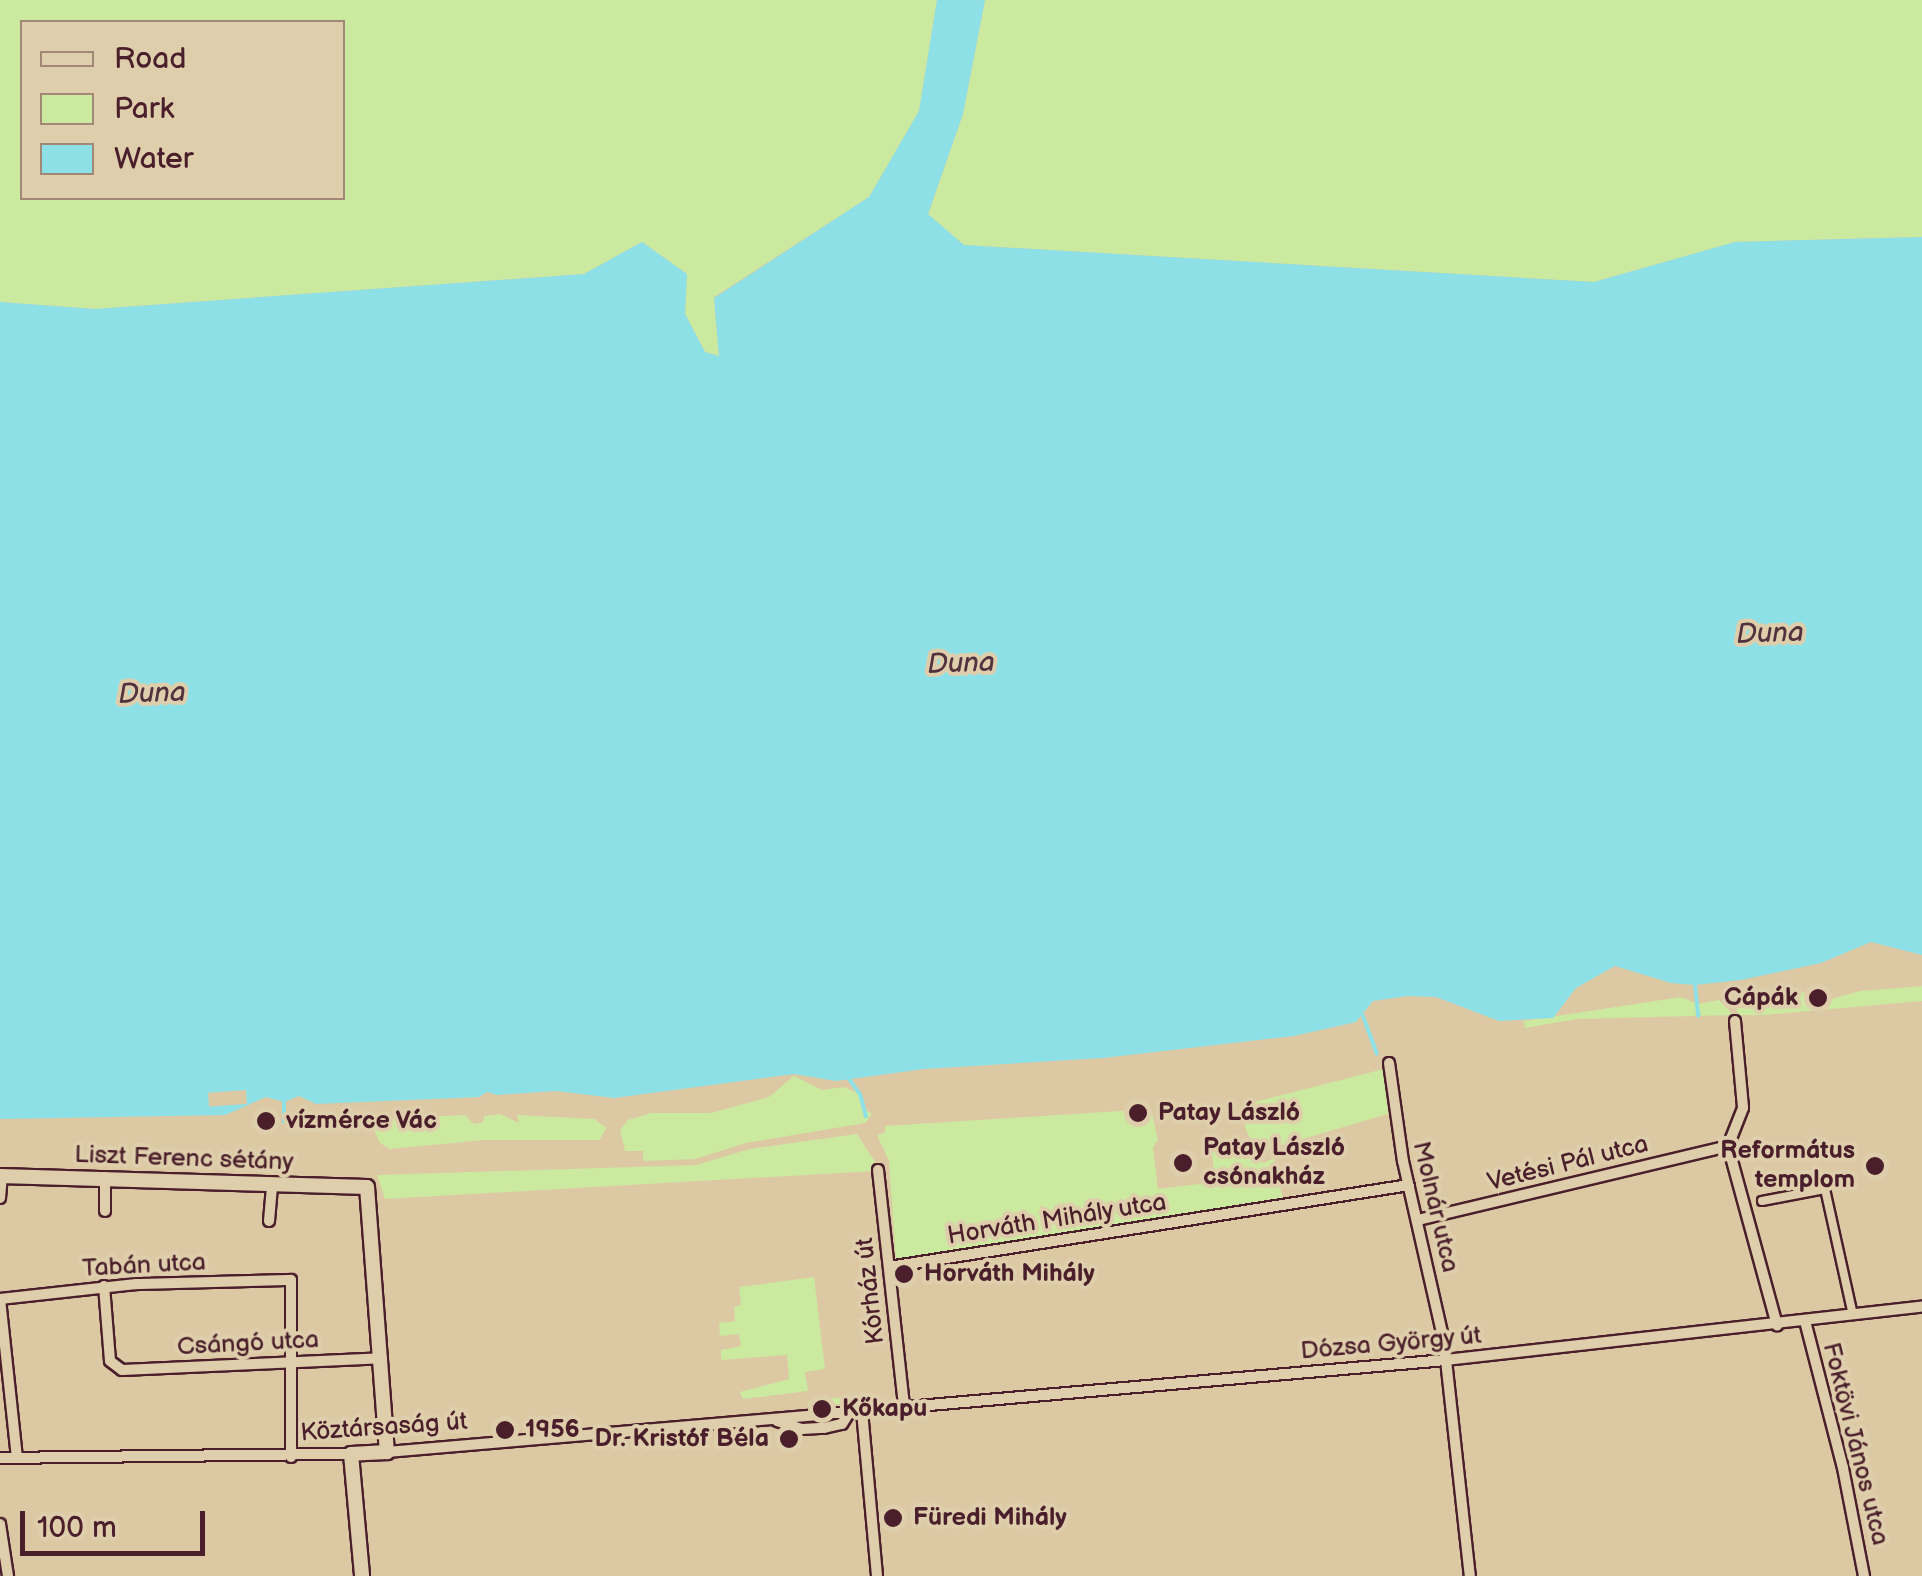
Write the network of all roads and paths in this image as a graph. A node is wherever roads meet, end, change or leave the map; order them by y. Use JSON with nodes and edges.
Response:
{"nodes":[{"id":1,"x":1735,"y":1022,"type":"dead end"},
{"id":2,"x":1388,"y":1063,"type":"dead end"},
{"id":3,"x":1728,"y":1146,"type":"junction"},
{"id":4,"x":878,"y":1170,"type":"dead end"},
{"id":5,"x":1,"y":1176,"type":"edge"},
{"id":6,"x":105,"y":1178,"type":"junction"},
{"id":7,"x":272,"y":1184,"type":"junction"},
{"id":8,"x":1410,"y":1185,"type":"junction"},
{"id":9,"x":0,"y":1198,"type":"edge"},
{"id":10,"x":1762,"y":1201,"type":"dead end"},
{"id":11,"x":105,"y":1211,"type":"dead end"},
{"id":12,"x":1418,"y":1220,"type":"junction"},
{"id":13,"x":269,"y":1221,"type":"dead end"},
{"id":14,"x":889,"y":1266,"type":"junction"},
{"id":15,"x":104,"y":1286,"type":"junction"},
{"id":16,"x":0,"y":1299,"type":"edge"},
{"id":17,"x":1922,"y":1306,"type":"edge"},
{"id":18,"x":1853,"y":1315,"type":"junction"},
{"id":19,"x":1805,"y":1322,"type":"junction"},
{"id":20,"x":1777,"y":1325,"type":"junction"},
{"id":21,"x":382,"y":1358,"type":"junction"},
{"id":22,"x":292,"y":1359,"type":"junction"},
{"id":23,"x":1446,"y":1360,"type":"junction"},
{"id":24,"x":904,"y":1407,"type":"junction"},
{"id":25,"x":862,"y":1411,"type":"junction"},
{"id":26,"x":849,"y":1412,"type":"junction"},
{"id":27,"x":771,"y":1420,"type":"junction"},
{"id":28,"x":388,"y":1452,"type":"junction"},
{"id":29,"x":351,"y":1454,"type":"junction"},
{"id":30,"x":0,"y":1458,"type":"edge"},
{"id":31,"x":17,"y":1458,"type":"junction"},
{"id":32,"x":291,"y":1458,"type":"junction"},
{"id":33,"x":0,"y":1524,"type":"edge"},
{"id":34,"x":8,"y":1576,"type":"edge"},
{"id":35,"x":362,"y":1576,"type":"edge"},
{"id":36,"x":877,"y":1576,"type":"edge"},
{"id":37,"x":1470,"y":1576,"type":"edge"},
{"id":38,"x":1864,"y":1576,"type":"edge"}],
"edges":[{"from":1,"to":3,"type":"street"},
{"from":2,"to":8,"type":"street","name":"Molnár utca"},
{"from":3,"to":12,"type":"street","name":"Vetési Pál utca"},
{"from":3,"to":20,"type":"street"},
{"from":4,"to":14,"type":"street","name":"Kórház út"},
{"from":5,"to":6,"type":"street","name":"Liszt Ferenc sétány"},
{"from":5,"to":9,"type":"street"},
{"from":6,"to":7,"type":"street","name":"Liszt Ferenc sétány"},
{"from":6,"to":11,"type":"street"},
{"from":7,"to":13,"type":"street"},
{"from":7,"to":21,"type":"street","name":"Liszt Ferenc sétány"},
{"from":8,"to":12,"type":"street","name":"Molnár utca"},
{"from":8,"to":14,"type":"street","name":"Horváth Mihály utca"},
{"from":10,"to":18,"type":"street"},
{"from":12,"to":23,"type":"street","name":"Molnár utca"},
{"from":14,"to":24,"type":"street","name":"Kórház út"},
{"from":15,"to":16,"type":"street","name":"Tabán utca"},
{"from":15,"to":22,"type":"street","name":"Csángó utca"},
{"from":15,"to":22,"type":"street","name":"Tabán utca"},
{"from":16,"to":31,"type":"street"},
{"from":17,"to":18,"type":"street","name":"Dózsa György út"},
{"from":18,"to":19,"type":"street","name":"Dózsa György út"},
{"from":19,"to":20,"type":"street","name":"Dózsa György út"},
{"from":19,"to":38,"type":"street","name":"Foktövi János utca"},
{"from":20,"to":23,"type":"street","name":"Dózsa György út"},
{"from":21,"to":22,"type":"street","name":"Csángó utca"},
{"from":21,"to":28,"type":"street"},
{"from":22,"to":32,"type":"street"},
{"from":23,"to":24,"type":"street","name":"Dózsa György út"},
{"from":23,"to":37,"type":"street","name":"Molnár utca"},
{"from":24,"to":25,"type":"street","name":"Dózsa György út"},
{"from":25,"to":26,"type":"street","name":"Köztársaság út"},
{"from":25,"to":36,"type":"street"},
{"from":26,"to":27,"type":"street","name":"Köztársaság út"},
{"from":26,"to":27,"type":"street","name":"Köztársaság út"},
{"from":27,"to":28,"type":"street","name":"Köztársaság út"},
{"from":28,"to":29,"type":"street","name":"Köztársaság út"},
{"from":29,"to":32,"type":"street","name":"Köztársaság út"},
{"from":29,"to":35,"type":"street"},
{"from":30,"to":31,"type":"street","name":"Köztársaság út"},
{"from":31,"to":32,"type":"street","name":"Köztársaság út"},
{"from":33,"to":34,"type":"street"}]}
